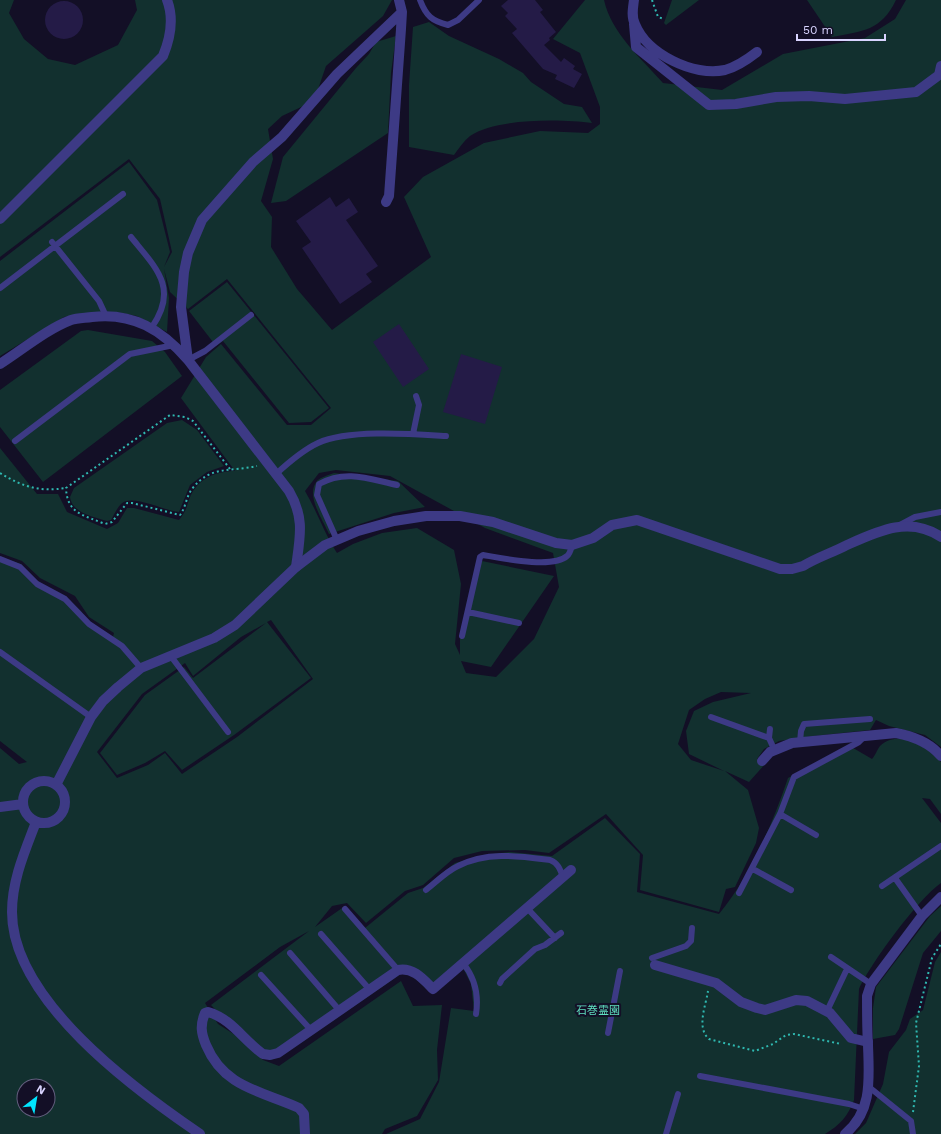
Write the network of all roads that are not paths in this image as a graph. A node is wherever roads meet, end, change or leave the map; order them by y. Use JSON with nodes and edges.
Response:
{"nodes":[{"id":1,"x":167,"y":0,"type":"edge"},
{"id":2,"x":399,"y":0,"type":"edge"},
{"id":3,"x":420,"y":0,"type":"edge"},
{"id":4,"x":479,"y":0,"type":"edge"},
{"id":5,"x":634,"y":0,"type":"edge"},
{"id":6,"x":402,"y":12,"type":"junction"},
{"id":7,"x":634,"y":24,"type":"junction"},
{"id":8,"x":757,"y":52,"type":"dead end"},
{"id":9,"x":941,"y":66,"type":"edge"},
{"id":10,"x":123,"y":194,"type":"dead end"},
{"id":11,"x":386,"y":202,"type":"dead end"},
{"id":12,"x":0,"y":219,"type":"edge"},
{"id":13,"x":131,"y":237,"type":"dead end"},
{"id":14,"x":54,"y":244,"type":"junction"},
{"id":15,"x":0,"y":288,"type":"edge"},
{"id":16,"x":251,"y":315,"type":"dead end"},
{"id":17,"x":106,"y":316,"type":"junction"},
{"id":18,"x":152,"y":327,"type":"junction"},
{"id":19,"x":174,"y":345,"type":"junction"},
{"id":20,"x":188,"y":360,"type":"junction"},
{"id":21,"x":0,"y":364,"type":"edge"},
{"id":22,"x":416,"y":396,"type":"dead end"},
{"id":23,"x":413,"y":434,"type":"junction"},
{"id":24,"x":446,"y":436,"type":"dead end"},
{"id":25,"x":15,"y":441,"type":"dead end"},
{"id":26,"x":276,"y":474,"type":"junction"},
{"id":27,"x":397,"y":485,"type":"dead end"},
{"id":28,"x":941,"y":512,"type":"edge"},
{"id":29,"x":896,"y":526,"type":"junction"},
{"id":30,"x":941,"y":537,"type":"edge"},
{"id":31,"x":337,"y":540,"type":"junction"},
{"id":32,"x":572,"y":545,"type":"junction"},
{"id":33,"x":0,"y":559,"type":"edge"},
{"id":34,"x":296,"y":567,"type":"junction"},
{"id":35,"x":468,"y":612,"type":"junction"},
{"id":36,"x":519,"y":623,"type":"dead end"},
{"id":37,"x":462,"y":636,"type":"dead end"},
{"id":38,"x":0,"y":652,"type":"edge"},
{"id":39,"x":170,"y":655,"type":"junction"},
{"id":40,"x":141,"y":668,"type":"junction"},
{"id":41,"x":91,"y":717,"type":"junction"},
{"id":42,"x":711,"y":717,"type":"dead end"},
{"id":43,"x":870,"y":719,"type":"dead end"},
{"id":44,"x":770,"y":729,"type":"dead end"},
{"id":45,"x":228,"y":732,"type":"dead end"},
{"id":46,"x":864,"y":736,"type":"junction"},
{"id":47,"x":769,"y":738,"type":"junction"},
{"id":48,"x":800,"y":742,"type":"junction"},
{"id":49,"x":774,"y":749,"type":"junction"},
{"id":50,"x":941,"y":756,"type":"edge"},
{"id":51,"x":762,"y":761,"type":"dead end"},
{"id":52,"x":56,"y":785,"type":"junction"},
{"id":53,"x":23,"y":804,"type":"junction"},
{"id":54,"x":0,"y":807,"type":"edge"},
{"id":55,"x":780,"y":814,"type":"junction"},
{"id":56,"x":36,"y":822,"type":"junction"},
{"id":57,"x":816,"y":835,"type":"dead end"},
{"id":58,"x":940,"y":849,"type":"edge"},
{"id":59,"x":753,"y":868,"type":"junction"},
{"id":60,"x":567,"y":874,"type":"joint"},
{"id":61,"x":894,"y":878,"type":"junction"},
{"id":62,"x":882,"y":886,"type":"dead end"},
{"id":63,"x":426,"y":890,"type":"dead end"},
{"id":64,"x":791,"y":890,"type":"dead end"},
{"id":65,"x":739,"y":894,"type":"dead end"},
{"id":66,"x":941,"y":897,"type":"edge"},
{"id":67,"x":527,"y":908,"type":"junction"},
{"id":68,"x":345,"y":909,"type":"dead end"},
{"id":69,"x":922,"y":916,"type":"junction"},
{"id":70,"x":692,"y":928,"type":"dead end"},
{"id":71,"x":561,"y":933,"type":"dead end"},
{"id":72,"x":321,"y":934,"type":"dead end"},
{"id":73,"x":555,"y":938,"type":"junction"},
{"id":74,"x":290,"y":953,"type":"dead end"},
{"id":75,"x":831,"y":957,"type":"dead end"},
{"id":76,"x":653,"y":961,"type":"joint"},
{"id":77,"x":463,"y":963,"type":"junction"},
{"id":78,"x":847,"y":968,"type":"junction"},
{"id":79,"x":398,"y":970,"type":"junction"},
{"id":80,"x":620,"y":971,"type":"dead end"},
{"id":81,"x":261,"y":976,"type":"dead end"},
{"id":82,"x":500,"y":983,"type":"dead end"},
{"id":83,"x":871,"y":984,"type":"junction"},
{"id":84,"x":370,"y":990,"type":"junction"},
{"id":85,"x":340,"y":1011,"type":"junction"},
{"id":86,"x":827,"y":1011,"type":"junction"},
{"id":87,"x":476,"y":1014,"type":"dead end"},
{"id":88,"x":311,"y":1030,"type":"junction"},
{"id":89,"x":608,"y":1033,"type":"dead end"},
{"id":90,"x":868,"y":1042,"type":"junction"},
{"id":91,"x":700,"y":1076,"type":"dead end"},
{"id":92,"x":869,"y":1087,"type":"junction"},
{"id":93,"x":678,"y":1094,"type":"dead end"},
{"id":94,"x":864,"y":1110,"type":"junction"},
{"id":95,"x":200,"y":1134,"type":"edge"},
{"id":96,"x":305,"y":1134,"type":"edge"},
{"id":97,"x":666,"y":1134,"type":"edge"},
{"id":98,"x":845,"y":1134,"type":"edge"},
{"id":99,"x":913,"y":1134,"type":"edge"}],
"edges":[{"from":1,"to":12,"type":"street"},
{"from":2,"to":6,"type":"street"},
{"from":3,"to":4,"type":"lane"},
{"from":5,"to":7,"type":"street"},
{"from":6,"to":11,"type":"street"},
{"from":6,"to":20,"type":"street"},
{"from":7,"to":8,"type":"street"},
{"from":7,"to":9,"type":"street"},
{"from":10,"to":14,"type":"lane"},
{"from":13,"to":18,"type":"lane"},
{"from":14,"to":15,"type":"lane"},
{"from":14,"to":17,"type":"lane"},
{"from":16,"to":20,"type":"lane"},
{"from":17,"to":18,"type":"street"},
{"from":17,"to":21,"type":"street"},
{"from":18,"to":19,"type":"street"},
{"from":19,"to":20,"type":"street"},
{"from":19,"to":25,"type":"lane"},
{"from":20,"to":26,"type":"street"},
{"from":22,"to":23,"type":"lane"},
{"from":23,"to":24,"type":"lane"},
{"from":23,"to":26,"type":"lane"},
{"from":26,"to":34,"type":"street"},
{"from":27,"to":31,"type":"lane"},
{"from":28,"to":29,"type":"lane"},
{"from":29,"to":30,"type":"street"},
{"from":29,"to":32,"type":"street"},
{"from":31,"to":32,"type":"street"},
{"from":31,"to":34,"type":"street"},
{"from":32,"to":35,"type":"lane"},
{"from":33,"to":40,"type":"lane"},
{"from":34,"to":39,"type":"street"},
{"from":35,"to":36,"type":"lane"},
{"from":35,"to":37,"type":"lane"},
{"from":38,"to":41,"type":"lane"},
{"from":39,"to":40,"type":"street"},
{"from":39,"to":45,"type":"lane"},
{"from":40,"to":41,"type":"street"},
{"from":41,"to":52,"type":"street"},
{"from":42,"to":47,"type":"lane"},
{"from":43,"to":48,"type":"lane"},
{"from":44,"to":47,"type":"lane"},
{"from":46,"to":48,"type":"street"},
{"from":46,"to":50,"type":"street"},
{"from":46,"to":55,"type":"lane"},
{"from":47,"to":49,"type":"lane"},
{"from":48,"to":49,"type":"street"},
{"from":49,"to":51,"type":"street"},
{"from":52,"to":53,"type":"street"},
{"from":52,"to":56,"type":"street"},
{"from":53,"to":54,"type":"street"},
{"from":53,"to":56,"type":"street"},
{"from":55,"to":57,"type":"lane"},
{"from":55,"to":59,"type":"lane"},
{"from":56,"to":95,"type":"street"},
{"from":58,"to":61,"type":"lane"},
{"from":59,"to":64,"type":"lane"},
{"from":59,"to":65,"type":"lane"},
{"from":60,"to":63,"type":"lane"},
{"from":60,"to":67,"type":"street"},
{"from":61,"to":62,"type":"lane"},
{"from":61,"to":69,"type":"lane"},
{"from":66,"to":69,"type":"street"},
{"from":67,"to":73,"type":"lane"},
{"from":67,"to":77,"type":"street"},
{"from":68,"to":79,"type":"lane"},
{"from":69,"to":83,"type":"street"},
{"from":70,"to":76,"type":"lane"},
{"from":71,"to":73,"type":"lane"},
{"from":72,"to":84,"type":"lane"},
{"from":73,"to":82,"type":"lane"},
{"from":74,"to":85,"type":"lane"},
{"from":75,"to":78,"type":"lane"},
{"from":76,"to":86,"type":"street"},
{"from":77,"to":79,"type":"street"},
{"from":77,"to":87,"type":"lane"},
{"from":78,"to":83,"type":"lane"},
{"from":78,"to":86,"type":"lane"},
{"from":79,"to":84,"type":"street"},
{"from":80,"to":89,"type":"lane"},
{"from":81,"to":88,"type":"lane"},
{"from":83,"to":90,"type":"street"},
{"from":84,"to":85,"type":"street"},
{"from":85,"to":88,"type":"street"},
{"from":86,"to":90,"type":"street"},
{"from":88,"to":96,"type":"street"},
{"from":90,"to":92,"type":"street"},
{"from":91,"to":94,"type":"lane"},
{"from":92,"to":94,"type":"street"},
{"from":92,"to":99,"type":"lane"},
{"from":93,"to":97,"type":"lane"},
{"from":94,"to":98,"type":"street"}]}
